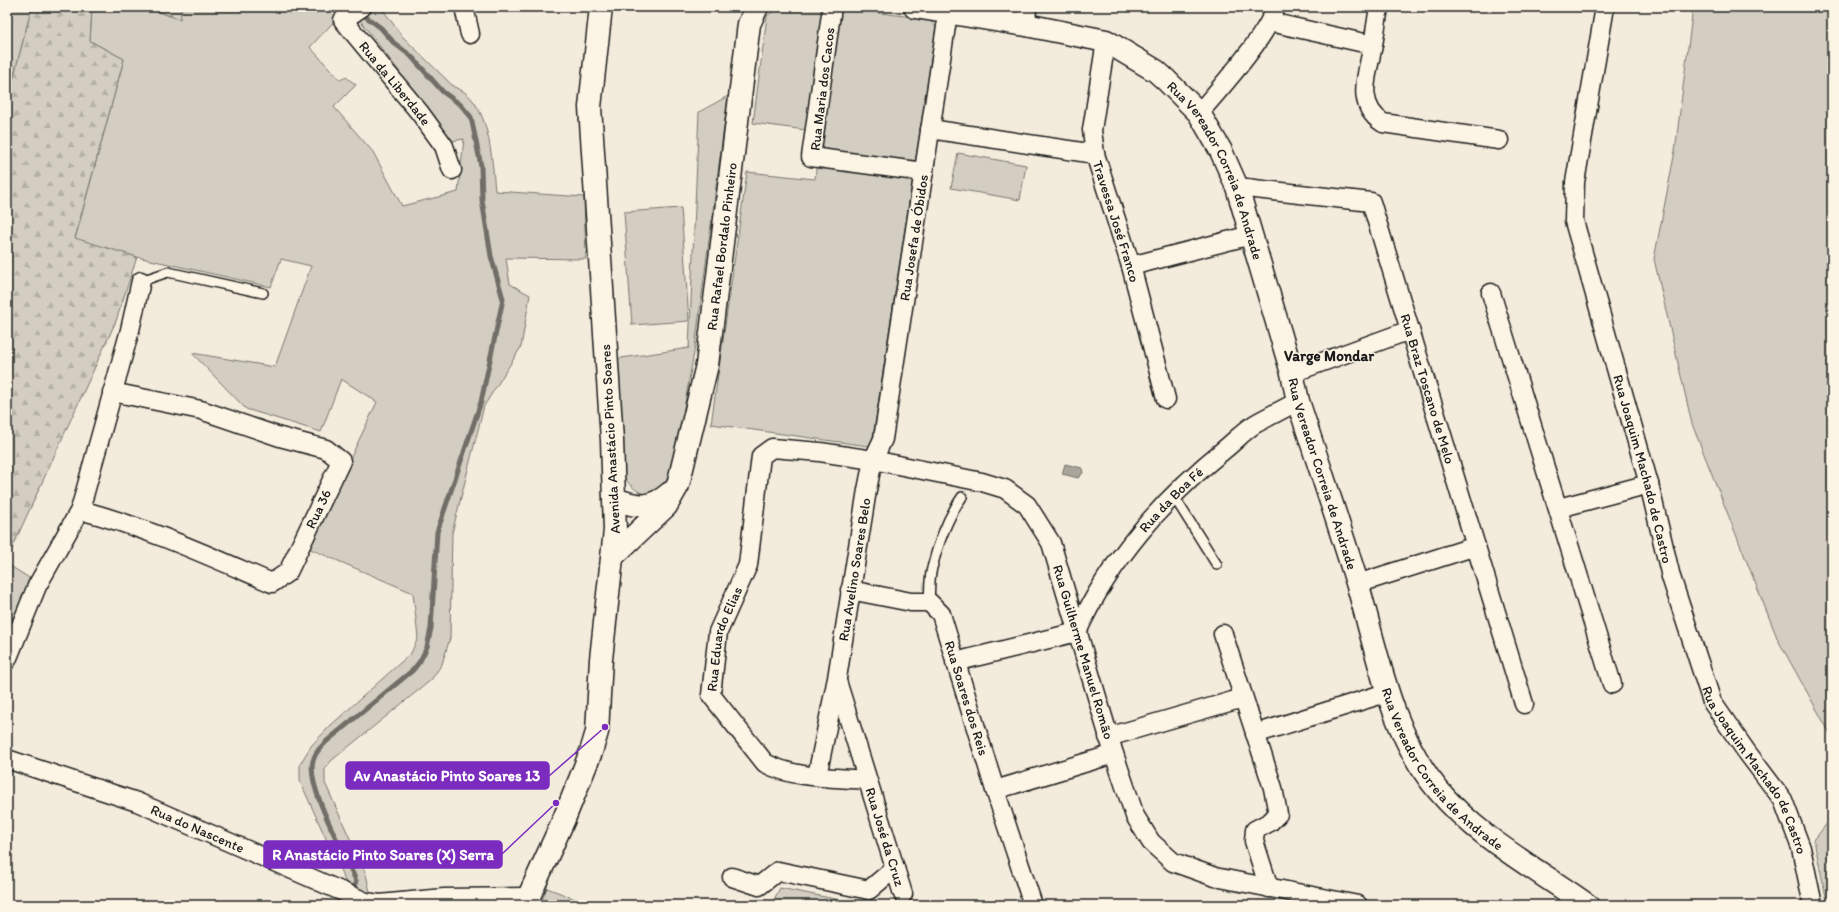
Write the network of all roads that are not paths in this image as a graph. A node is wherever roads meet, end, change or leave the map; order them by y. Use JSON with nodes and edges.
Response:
{"nodes":[{"id":1,"x":464,"y":7,"type":"edge"},
{"id":2,"x":601,"y":7,"type":"edge"},
{"id":3,"x":757,"y":7,"type":"edge"},
{"id":4,"x":832,"y":7,"type":"edge"},
{"id":5,"x":915,"y":7,"type":"edge"},
{"id":6,"x":1379,"y":7,"type":"edge"},
{"id":7,"x":1604,"y":7,"type":"edge"},
{"id":8,"x":358,"y":9,"type":"edge"},
{"id":9,"x":948,"y":13,"type":"junction"},
{"id":10,"x":1273,"y":14,"type":"edge"},
{"id":11,"x":1026,"y":16,"type":"edge"},
{"id":12,"x":470,"y":34,"type":"dead end"},
{"id":13,"x":1106,"y":41,"type":"junction"},
{"id":14,"x":1373,"y":45,"type":"junction"},
{"id":15,"x":1199,"y":113,"type":"junction"},
{"id":16,"x":930,"y":129,"type":"junction"},
{"id":17,"x":1499,"y":140,"type":"dead end"},
{"id":18,"x":1096,"y":154,"type":"junction"},
{"id":19,"x":452,"y":170,"type":"dead end"},
{"id":20,"x":924,"y":172,"type":"junction"},
{"id":21,"x":1237,"y":187,"type":"junction"},
{"id":22,"x":1251,"y":235,"type":"junction"},
{"id":23,"x":1131,"y":266,"type":"junction"},
{"id":24,"x":141,"y":281,"type":"joint"},
{"id":25,"x":263,"y":293,"type":"dead end"},
{"id":26,"x":1491,"y":293,"type":"dead end"},
{"id":27,"x":1410,"y":330,"type":"junction"},
{"id":28,"x":1292,"y":373,"type":"junction"},
{"id":29,"x":112,"y":392,"type":"junction"},
{"id":30,"x":1166,"y":399,"type":"dead end"},
{"id":31,"x":1298,"y":401,"type":"junction"},
{"id":32,"x":772,"y":448,"type":"joint"},
{"id":33,"x":873,"y":460,"type":"junction"},
{"id":34,"x":1649,"y":484,"type":"junction"},
{"id":35,"x":678,"y":485,"type":"junction"},
{"id":36,"x":1173,"y":495,"type":"junction"},
{"id":37,"x":962,"y":497,"type":"dead end"},
{"id":38,"x":623,"y":502,"type":"junction"},
{"id":39,"x":1559,"y":508,"type":"junction"},
{"id":40,"x":80,"y":510,"type":"junction"},
{"id":41,"x":615,"y":523,"type":"junction"},
{"id":42,"x":646,"y":525,"type":"junction"},
{"id":43,"x":1476,"y":546,"type":"junction"},
{"id":44,"x":613,"y":556,"type":"junction"},
{"id":45,"x":1217,"y":565,"type":"dead end"},
{"id":46,"x":1357,"y":584,"type":"junction"},
{"id":47,"x":850,"y":590,"type":"junction"},
{"id":48,"x":929,"y":602,"type":"junction"},
{"id":49,"x":1077,"y":632,"type":"junction"},
{"id":50,"x":1223,"y":634,"type":"dead end"},
{"id":51,"x":7,"y":660,"type":"edge"},
{"id":52,"x":955,"y":662,"type":"junction"},
{"id":53,"x":837,"y":678,"type":"junction"},
{"id":54,"x":1612,"y":684,"type":"dead end"},
{"id":55,"x":1389,"y":692,"type":"junction"},
{"id":56,"x":1243,"y":698,"type":"junction"},
{"id":57,"x":1524,"y":704,"type":"dead end"},
{"id":58,"x":1255,"y":734,"type":"junction"},
{"id":59,"x":1111,"y":745,"type":"junction"},
{"id":60,"x":7,"y":759,"type":"edge"},
{"id":61,"x":817,"y":776,"type":"junction"},
{"id":62,"x":867,"y":780,"type":"junction"},
{"id":63,"x":995,"y":790,"type":"junction"},
{"id":64,"x":895,"y":868,"type":"junction"},
{"id":65,"x":732,"y":877,"type":"dead end"},
{"id":66,"x":1269,"y":888,"type":"junction"},
{"id":67,"x":903,"y":894,"type":"dead end"},
{"id":68,"x":527,"y":901,"type":"edge"},
{"id":69,"x":1033,"y":905,"type":"edge"},
{"id":70,"x":1358,"y":905,"type":"edge"},
{"id":71,"x":1587,"y":905,"type":"edge"},
{"id":72,"x":1813,"y":905,"type":"edge"}],
"edges":[{"from":1,"to":12,"type":"street"},
{"from":2,"to":38,"type":"street","name":"Avenida Anastácio Pinto Soares"},
{"from":3,"to":35,"type":"street","name":"Rua Rafael Bordalo Pinheiro"},
{"from":4,"to":20,"type":"street","name":"Rua Maria dos Cacos"},
{"from":5,"to":9,"type":"street","name":"Rua Vereador Correia de Andrade"},
{"from":6,"to":14,"type":"street"},
{"from":7,"to":34,"type":"street","name":"Rua Joaquim Machado de Castro"},
{"from":8,"to":19,"type":"street","name":"Rua da Liberdade"},
{"from":9,"to":11,"type":"street","name":"Rua Vereador Correia de Andrade"},
{"from":9,"to":16,"type":"street","name":"Rua Josefa de Óbidos"},
{"from":10,"to":14,"type":"street"},
{"from":10,"to":15,"type":"street"},
{"from":11,"to":13,"type":"street","name":"Rua Vereador Correia de Andrade"},
{"from":13,"to":15,"type":"street","name":"Rua Vereador Correia de Andrade"},
{"from":13,"to":18,"type":"street","name":"Travessa José Franco"},
{"from":14,"to":17,"type":"street"},
{"from":15,"to":21,"type":"street","name":"Rua Vereador Correia de Andrade"},
{"from":16,"to":18,"type":"street"},
{"from":16,"to":20,"type":"street","name":"Rua Josefa de Óbidos"},
{"from":18,"to":23,"type":"street","name":"Travessa José Franco"},
{"from":20,"to":33,"type":"street","name":"Rua Josefa de Óbidos"},
{"from":21,"to":22,"type":"street","name":"Rua Vereador Correia de Andrade"},
{"from":21,"to":27,"type":"street","name":"Rua Braz Toscano de Melo"},
{"from":22,"to":23,"type":"street"},
{"from":22,"to":28,"type":"street","name":"Rua Vereador Correia de Andrade"},
{"from":23,"to":30,"type":"street","name":"Travessa José Franco"},
{"from":24,"to":25,"type":"lane"},
{"from":24,"to":29,"type":"street"},
{"from":26,"to":39,"type":"street"},
{"from":27,"to":28,"type":"street"},
{"from":27,"to":43,"type":"street","name":"Rua Braz Toscano de Melo"},
{"from":28,"to":31,"type":"street","name":"Rua Vereador Correia de Andrade"},
{"from":29,"to":40,"type":"street"},
{"from":29,"to":40,"type":"street","name":"Rua 36"},
{"from":31,"to":36,"type":"street","name":"Rua da Boa Fé"},
{"from":31,"to":46,"type":"street","name":"Rua Vereador Correia de Andrade"},
{"from":32,"to":33,"type":"street","name":"Rua Guilherme Manuel Romão"},
{"from":32,"to":61,"type":"street","name":"Rua Eduardo Elias"},
{"from":33,"to":47,"type":"street","name":"Rua Avelino Soares Belo"},
{"from":33,"to":49,"type":"street","name":"Rua Guilherme Manuel Romão"},
{"from":34,"to":39,"type":"street"},
{"from":34,"to":72,"type":"street","name":"Rua Joaquim Machado de Castro"},
{"from":35,"to":38,"type":"street"},
{"from":35,"to":42,"type":"street","name":"Rua Rafael Bordalo Pinheiro"},
{"from":36,"to":45,"type":"lane"},
{"from":36,"to":49,"type":"street","name":"Rua da Boa Fé"},
{"from":37,"to":48,"type":"lane"},
{"from":38,"to":41,"type":"street"},
{"from":39,"to":54,"type":"street"},
{"from":40,"to":51,"type":"street"},
{"from":41,"to":42,"type":"street"},
{"from":41,"to":44,"type":"street","name":"Avenida Anastácio Pinto Soares"},
{"from":42,"to":44,"type":"street","name":"Rua Rafael Bordalo Pinheiro"},
{"from":43,"to":46,"type":"street"},
{"from":43,"to":57,"type":"street","name":"Rua Braz Toscano de Melo"},
{"from":44,"to":68,"type":"street","name":"Avenida Anastácio Pinto Soares"},
{"from":46,"to":55,"type":"street","name":"Rua Vereador Correia de Andrade"},
{"from":47,"to":48,"type":"street"},
{"from":47,"to":53,"type":"street","name":"Rua Avelino Soares Belo"},
{"from":48,"to":52,"type":"street","name":"Rua Soares dos Reis"},
{"from":49,"to":52,"type":"street"},
{"from":49,"to":59,"type":"street","name":"Rua Guilherme Manuel Romão"},
{"from":50,"to":56,"type":"street"},
{"from":52,"to":63,"type":"street","name":"Rua Soares dos Reis"},
{"from":53,"to":61,"type":"street","name":"Rua Avelino Soares Belo"},
{"from":53,"to":62,"type":"street","name":"Rua Avelino Soares Belo"},
{"from":55,"to":58,"type":"street"},
{"from":55,"to":71,"type":"street","name":"Rua Vereador Correia de Andrade"},
{"from":56,"to":58,"type":"street"},
{"from":56,"to":59,"type":"street"},
{"from":58,"to":66,"type":"street"},
{"from":59,"to":63,"type":"street"},
{"from":59,"to":66,"type":"street","name":"Rua Guilherme Manuel Romão"},
{"from":60,"to":68,"type":"street","name":"Rua do Nascente"},
{"from":61,"to":62,"type":"street","name":"Rua Eduardo Elias"},
{"from":62,"to":64,"type":"street","name":"Rua José da Cruz"},
{"from":63,"to":69,"type":"street","name":"Rua Soares dos Reis"},
{"from":64,"to":65,"type":"street"},
{"from":64,"to":67,"type":"street","name":"Rua José da Cruz"},
{"from":66,"to":70,"type":"street","name":"Rua Guilherme Manuel Romão"}]}
